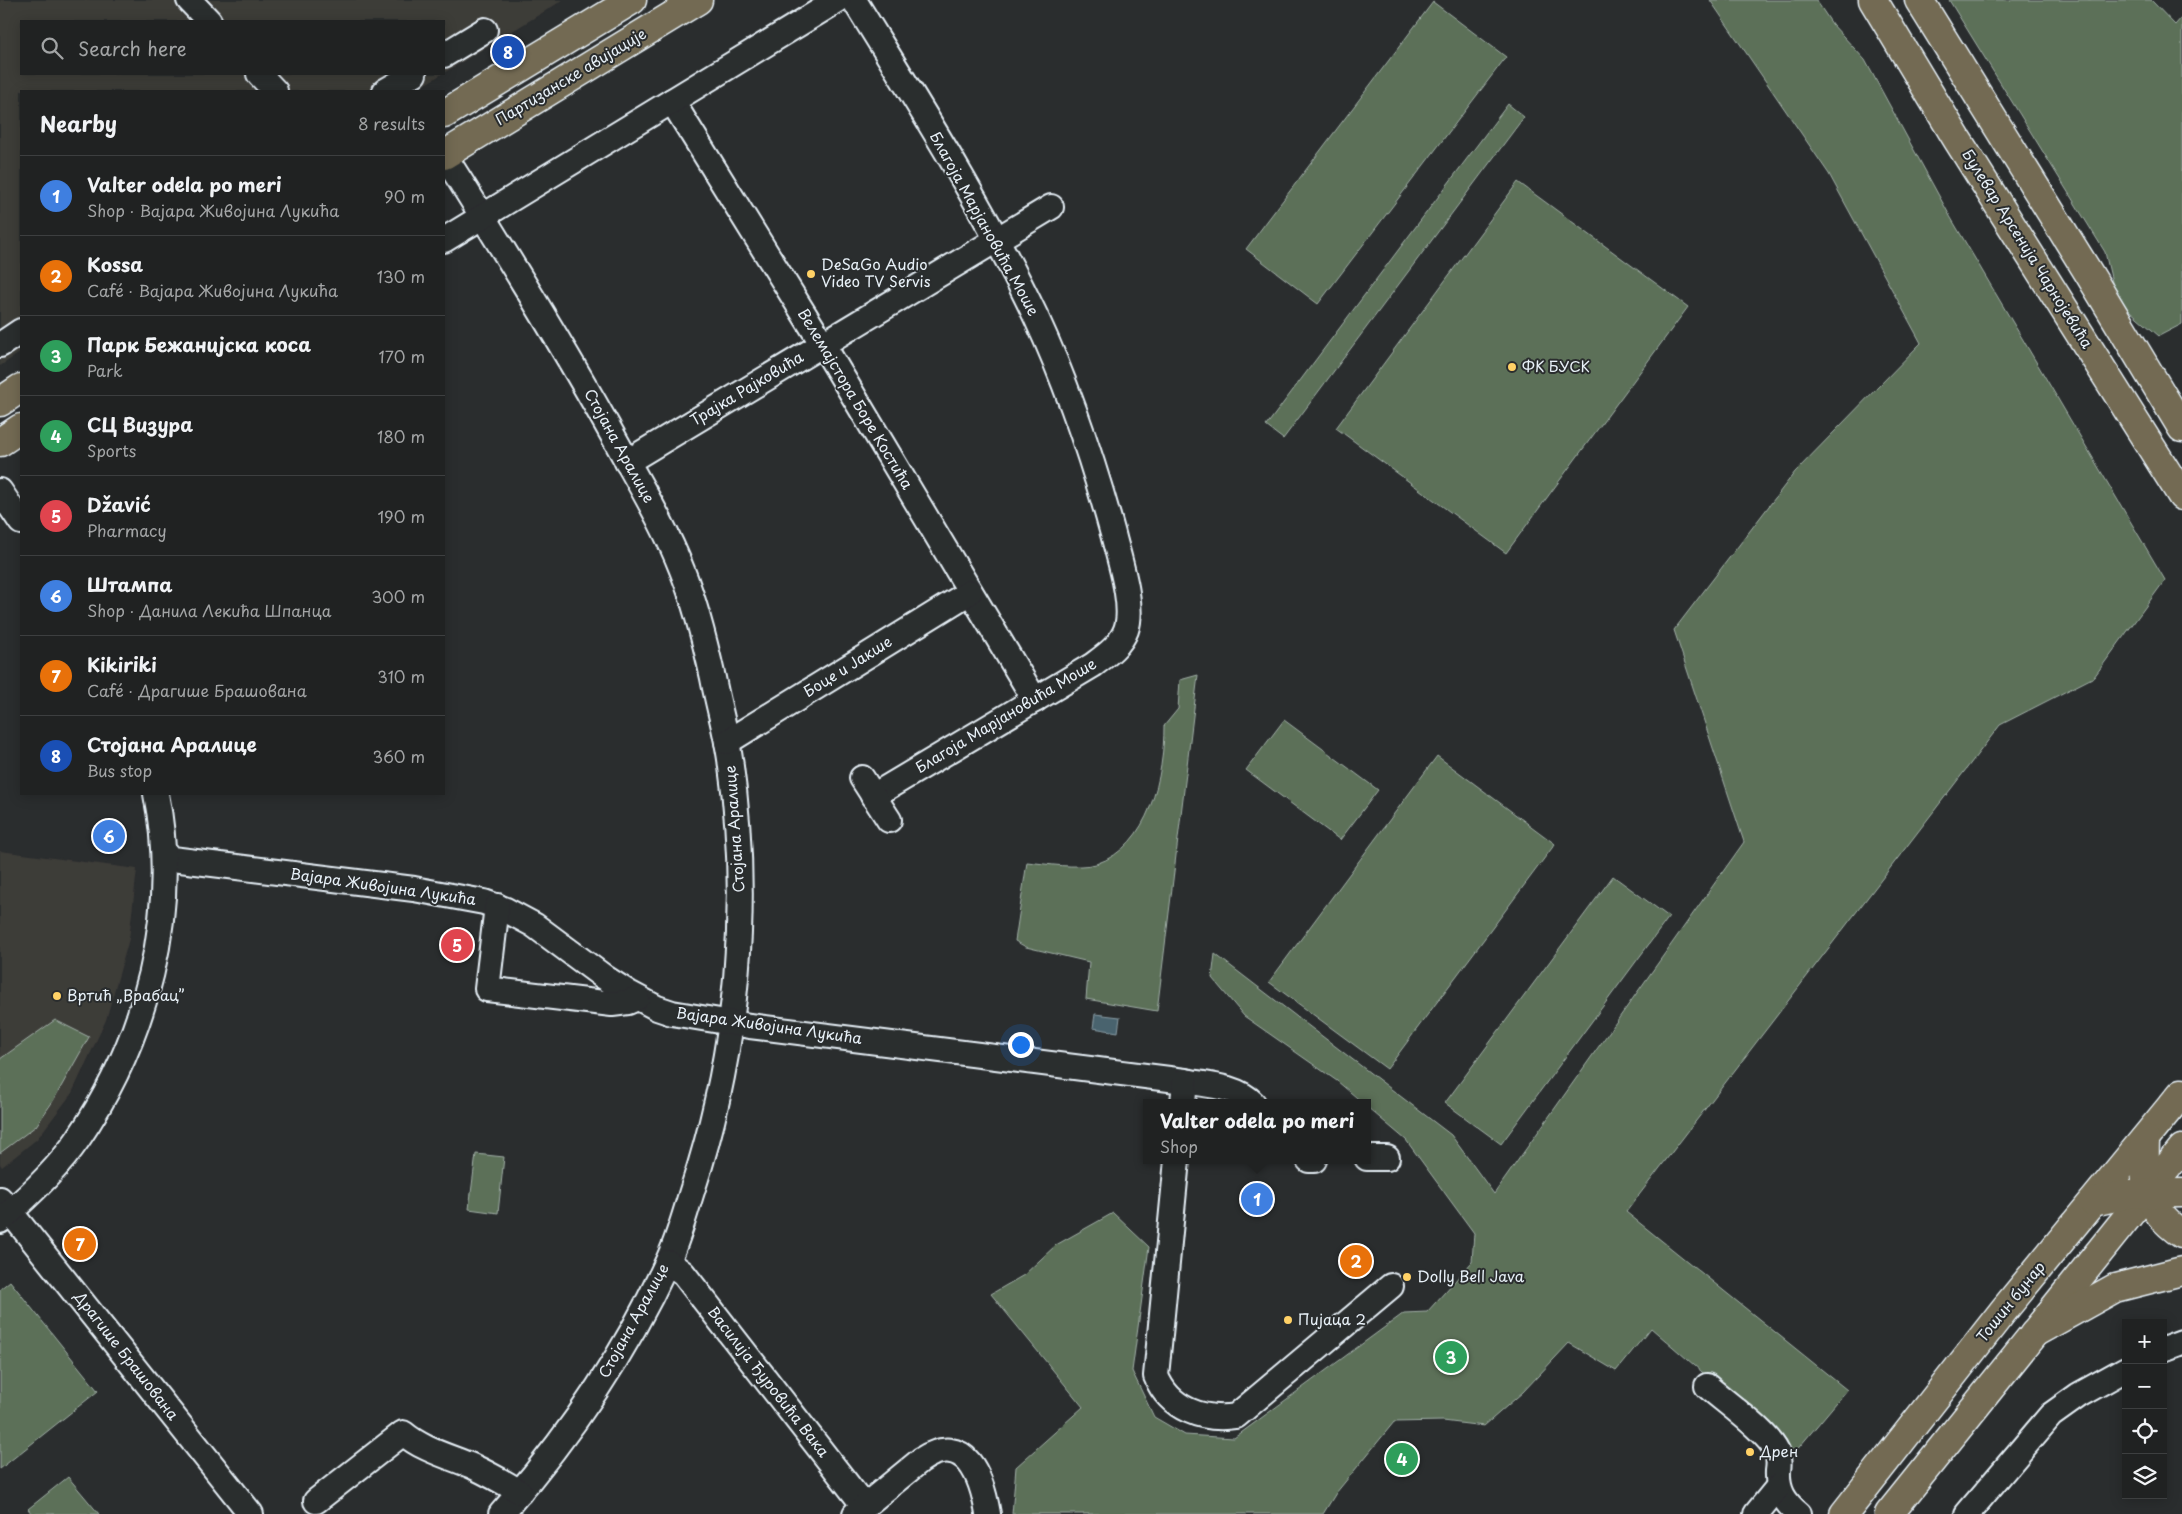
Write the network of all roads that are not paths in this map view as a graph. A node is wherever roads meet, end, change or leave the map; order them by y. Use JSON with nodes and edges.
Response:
{"nodes":[{"id":1,"x":189,"y":0,"type":"edge"},
{"id":2,"x":632,"y":0,"type":"edge"},
{"id":3,"x":698,"y":0,"type":"edge"},
{"id":4,"x":838,"y":0,"type":"edge"},
{"id":5,"x":854,"y":0,"type":"edge"},
{"id":6,"x":1873,"y":0,"type":"edge"},
{"id":7,"x":1919,"y":0,"type":"edge"},
{"id":8,"x":208,"y":20,"type":"edge"},
{"id":9,"x":485,"y":30,"type":"dead end"},
{"id":10,"x":445,"y":54,"type":"edge"},
{"id":11,"x":260,"y":75,"type":"edge"},
{"id":12,"x":412,"y":75,"type":"edge"},
{"id":13,"x":274,"y":90,"type":"edge"},
{"id":14,"x":387,"y":90,"type":"edge"},
{"id":15,"x":672,"y":101,"type":"junction"},
{"id":16,"x":445,"y":113,"type":"edge"},
{"id":17,"x":445,"y":154,"type":"edge"},
{"id":18,"x":445,"y":157,"type":"edge"},
{"id":19,"x":1051,"y":207,"type":"dead end"},
{"id":20,"x":482,"y":216,"type":"junction"},
{"id":21,"x":445,"y":239,"type":"edge"},
{"id":22,"x":996,"y":239,"type":"junction"},
{"id":23,"x":20,"y":332,"type":"edge"},
{"id":24,"x":822,"y":343,"type":"junction"},
{"id":25,"x":0,"y":345,"type":"edge"},
{"id":26,"x":20,"y":389,"type":"edge"},
{"id":27,"x":0,"y":402,"type":"edge"},
{"id":28,"x":2182,"y":428,"type":"edge"},
{"id":29,"x":20,"y":429,"type":"edge"},
{"id":30,"x":0,"y":442,"type":"edge"},
{"id":31,"x":627,"y":462,"type":"junction"},
{"id":32,"x":0,"y":491,"type":"edge"},
{"id":33,"x":2182,"y":496,"type":"edge"},
{"id":34,"x":14,"y":517,"type":"edge"},
{"id":35,"x":970,"y":592,"type":"junction"},
{"id":36,"x":1035,"y":700,"type":"junction"},
{"id":37,"x":727,"y":742,"type":"junction"},
{"id":38,"x":156,"y":795,"type":"edge"},
{"id":39,"x":889,"y":820,"type":"dead end"},
{"id":40,"x":164,"y":858,"type":"junction"},
{"id":41,"x":497,"y":906,"type":"junction"},
{"id":42,"x":637,"y":998,"type":"junction"},
{"id":43,"x":731,"y":1023,"type":"junction"},
{"id":44,"x":1184,"y":1092,"type":"edge"},
{"id":45,"x":2182,"y":1094,"type":"edge"},
{"id":46,"x":1247,"y":1099,"type":"edge"},
{"id":47,"x":2145,"y":1139,"type":"junction"},
{"id":48,"x":2182,"y":1149,"type":"edge"},
{"id":49,"x":1177,"y":1164,"type":"edge"},
{"id":50,"x":2148,"y":1192,"type":"junction"},
{"id":51,"x":2182,"y":1193,"type":"edge"},
{"id":52,"x":2093,"y":1202,"type":"junction"},
{"id":53,"x":4,"y":1211,"type":"edge"},
{"id":54,"x":2182,"y":1234,"type":"edge"},
{"id":55,"x":668,"y":1262,"type":"junction"},
{"id":56,"x":2182,"y":1271,"type":"edge"},
{"id":57,"x":1391,"y":1286,"type":"dead end"},
{"id":58,"x":2034,"y":1334,"type":"junction"},
{"id":59,"x":2182,"y":1342,"type":"edge"},
{"id":60,"x":2167,"y":1348,"type":"edge"},
{"id":61,"x":2122,"y":1371,"type":"edge"},
{"id":62,"x":1707,"y":1386,"type":"dead end"},
{"id":63,"x":1778,"y":1487,"type":"junction"},
{"id":64,"x":520,"y":1492,"type":"junction"},
{"id":65,"x":316,"y":1501,"type":"dead end"},
{"id":66,"x":860,"y":1510,"type":"edge"},
{"id":67,"x":251,"y":1514,"type":"edge"},
{"id":68,"x":501,"y":1514,"type":"edge"},
{"id":69,"x":988,"y":1514,"type":"edge"},
{"id":70,"x":1756,"y":1514,"type":"edge"},
{"id":71,"x":1799,"y":1514,"type":"edge"},
{"id":72,"x":1844,"y":1514,"type":"edge"},
{"id":73,"x":1889,"y":1514,"type":"edge"},
{"id":74,"x":1967,"y":1514,"type":"edge"}],
"edges":[{"from":1,"to":8,"type":"street"},
{"from":2,"to":16,"type":"main road"},
{"from":3,"to":17,"type":"main road","name":"Партизанске авијације"},
{"from":4,"to":15,"type":"street"},
{"from":5,"to":22,"type":"street","name":"Благоја Марјановића Моше"},
{"from":6,"to":33,"type":"main road","name":"Булевар Арсенија Чарнојевића"},
{"from":7,"to":28,"type":"main road"},
{"from":9,"to":10,"type":"street"},
{"from":11,"to":13,"type":"street"},
{"from":12,"to":14,"type":"street"},
{"from":15,"to":20,"type":"street"},
{"from":15,"to":24,"type":"street","name":"Велемајстора Боре Костића"},
{"from":18,"to":20,"type":"street","name":"Стојана Аралице"},
{"from":19,"to":22,"type":"street","name":"Трајка Рајковића"},
{"from":20,"to":21,"type":"street"},
{"from":20,"to":31,"type":"street","name":"Стојана Аралице"},
{"from":22,"to":24,"type":"street","name":"Трајка Рајковића"},
{"from":22,"to":36,"type":"street","name":"Благоја Марјановића Моше"},
{"from":23,"to":25,"type":"street"},
{"from":24,"to":31,"type":"street","name":"Трајка Рајковића"},
{"from":24,"to":35,"type":"street","name":"Велемајстора Боре Костића"},
{"from":26,"to":27,"type":"main road"},
{"from":29,"to":30,"type":"main road"},
{"from":31,"to":37,"type":"street","name":"Стојана Аралице"},
{"from":32,"to":34,"type":"street"},
{"from":35,"to":36,"type":"street","name":"Велемајстора Боре Костића"},
{"from":35,"to":37,"type":"street","name":"Боце и Јакше"},
{"from":36,"to":39,"type":"street","name":"Благоја Марјановића Моше"},
{"from":37,"to":43,"type":"street","name":"Стојана Аралице"},
{"from":38,"to":40,"type":"street"},
{"from":40,"to":41,"type":"street","name":"Вајара Живојина Лукића"},
{"from":40,"to":53,"type":"street"},
{"from":41,"to":42,"type":"street","name":"Вајара Живојина Лукића"},
{"from":41,"to":42,"type":"street"},
{"from":42,"to":43,"type":"street","name":"Вајара Живојина Лукића"},
{"from":43,"to":44,"type":"street","name":"Вајара Живојина Лукића"},
{"from":43,"to":55,"type":"street","name":"Стојана Аралице"},
{"from":44,"to":46,"type":"street","name":"Вајара Живојина Лукића"},
{"from":45,"to":47,"type":"main road","name":"Тошин бунар"},
{"from":47,"to":50,"type":"main road"},
{"from":47,"to":52,"type":"main road","name":"Тошин бунар"},
{"from":48,"to":50,"type":"main road"},
{"from":49,"to":57,"type":"street"},
{"from":50,"to":51,"type":"main road"},
{"from":50,"to":52,"type":"main road"},
{"from":50,"to":54,"type":"main road"},
{"from":50,"to":58,"type":"main road"},
{"from":52,"to":72,"type":"main road","name":"Тошин бунар"},
{"from":53,"to":67,"type":"street","name":"Драгише Брашована"},
{"from":55,"to":64,"type":"street","name":"Стојана Аралице"},
{"from":55,"to":66,"type":"street","name":"Василија Ђуровића Вака"},
{"from":56,"to":58,"type":"main road"},
{"from":58,"to":73,"type":"main road"},
{"from":59,"to":60,"type":"street"},
{"from":61,"to":74,"type":"street"},
{"from":62,"to":63,"type":"street"},
{"from":63,"to":70,"type":"street"},
{"from":63,"to":71,"type":"street"},
{"from":64,"to":65,"type":"street"},
{"from":64,"to":68,"type":"street","name":"Стојана Аралице"},
{"from":66,"to":69,"type":"street"}]}
